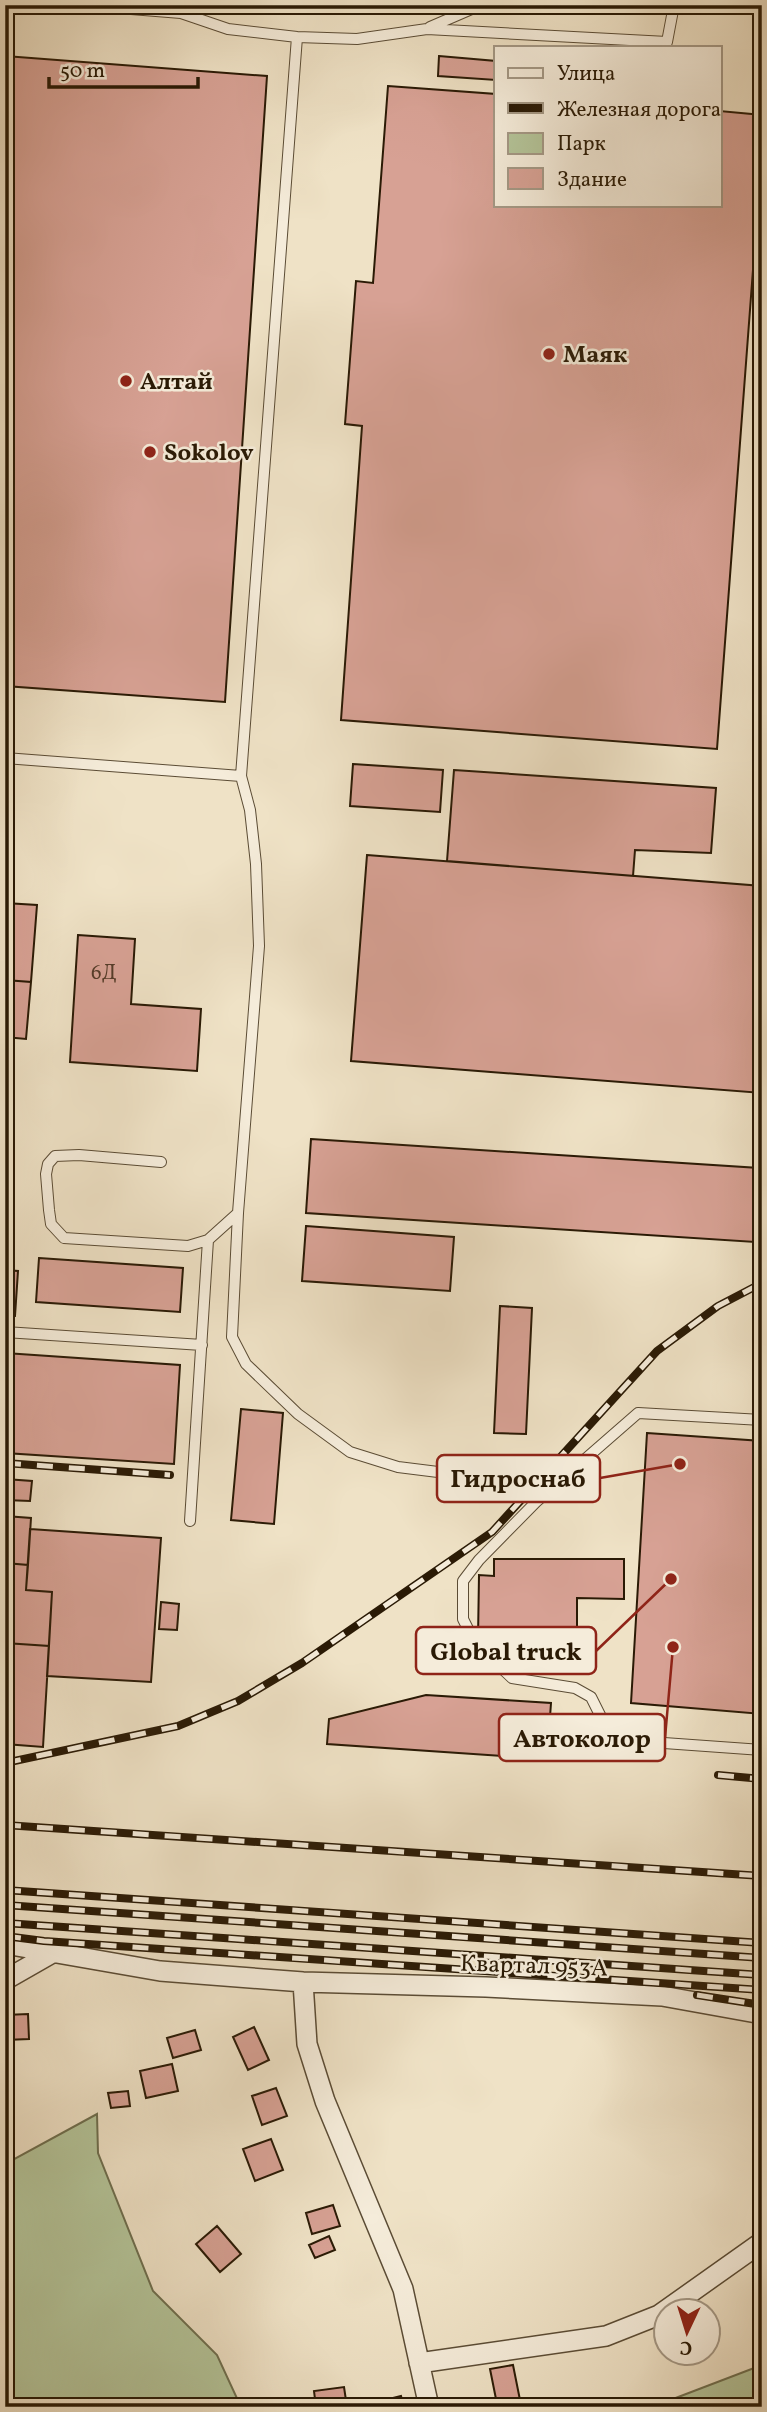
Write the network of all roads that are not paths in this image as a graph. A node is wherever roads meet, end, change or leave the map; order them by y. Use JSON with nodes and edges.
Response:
{"nodes":[{"id":1,"x":80,"y":5,"type":"edge"},
{"id":2,"x":481,"y":5,"type":"edge"},
{"id":3,"x":674,"y":5,"type":"edge"},
{"id":4,"x":427,"y":29,"type":"junction"},
{"id":5,"x":297,"y":37,"type":"junction"},
{"id":6,"x":5,"y":758,"type":"edge"},
{"id":7,"x":241,"y":776,"type":"junction"},
{"id":8,"x":161,"y":1162,"type":"dead end"},
{"id":9,"x":238,"y":1213,"type":"junction"},
{"id":10,"x":208,"y":1240,"type":"junction"},
{"id":11,"x":5,"y":1332,"type":"edge"},
{"id":12,"x":202,"y":1345,"type":"junction"},
{"id":13,"x":762,"y":1420,"type":"edge"},
{"id":14,"x":537,"y":1502,"type":"junction"},
{"id":15,"x":190,"y":1521,"type":"dead end"},
{"id":16,"x":762,"y":1750,"type":"edge"},
{"id":17,"x":5,"y":1944,"type":"edge"},
{"id":18,"x":54,"y":1952,"type":"junction"},
{"id":19,"x":5,"y":1980,"type":"edge"},
{"id":20,"x":303,"y":1982,"type":"junction"},
{"id":21,"x":762,"y":2014,"type":"edge"},
{"id":22,"x":762,"y":2242,"type":"edge"},
{"id":23,"x":419,"y":2363,"type":"junction"},
{"id":24,"x":429,"y":2407,"type":"edge"}],
"edges":[{"from":1,"to":5,"type":"lane"},
{"from":2,"to":4,"type":"lane"},
{"from":3,"to":4,"type":"lane"},
{"from":4,"to":5,"type":"lane"},
{"from":5,"to":7,"type":"lane"},
{"from":6,"to":7,"type":"lane"},
{"from":7,"to":9,"type":"lane"},
{"from":8,"to":10,"type":"lane"},
{"from":9,"to":10,"type":"lane"},
{"from":9,"to":14,"type":"lane"},
{"from":10,"to":12,"type":"lane"},
{"from":11,"to":12,"type":"lane"},
{"from":12,"to":15,"type":"lane"},
{"from":13,"to":14,"type":"lane"},
{"from":14,"to":16,"type":"lane"},
{"from":17,"to":18,"type":"street","name":"Квартал 953А"},
{"from":18,"to":19,"type":"street"},
{"from":18,"to":20,"type":"street","name":"Квартал 953А"},
{"from":20,"to":21,"type":"street","name":"Квартал 953А"},
{"from":20,"to":23,"type":"street"},
{"from":22,"to":23,"type":"street"},
{"from":23,"to":24,"type":"street"}]}
